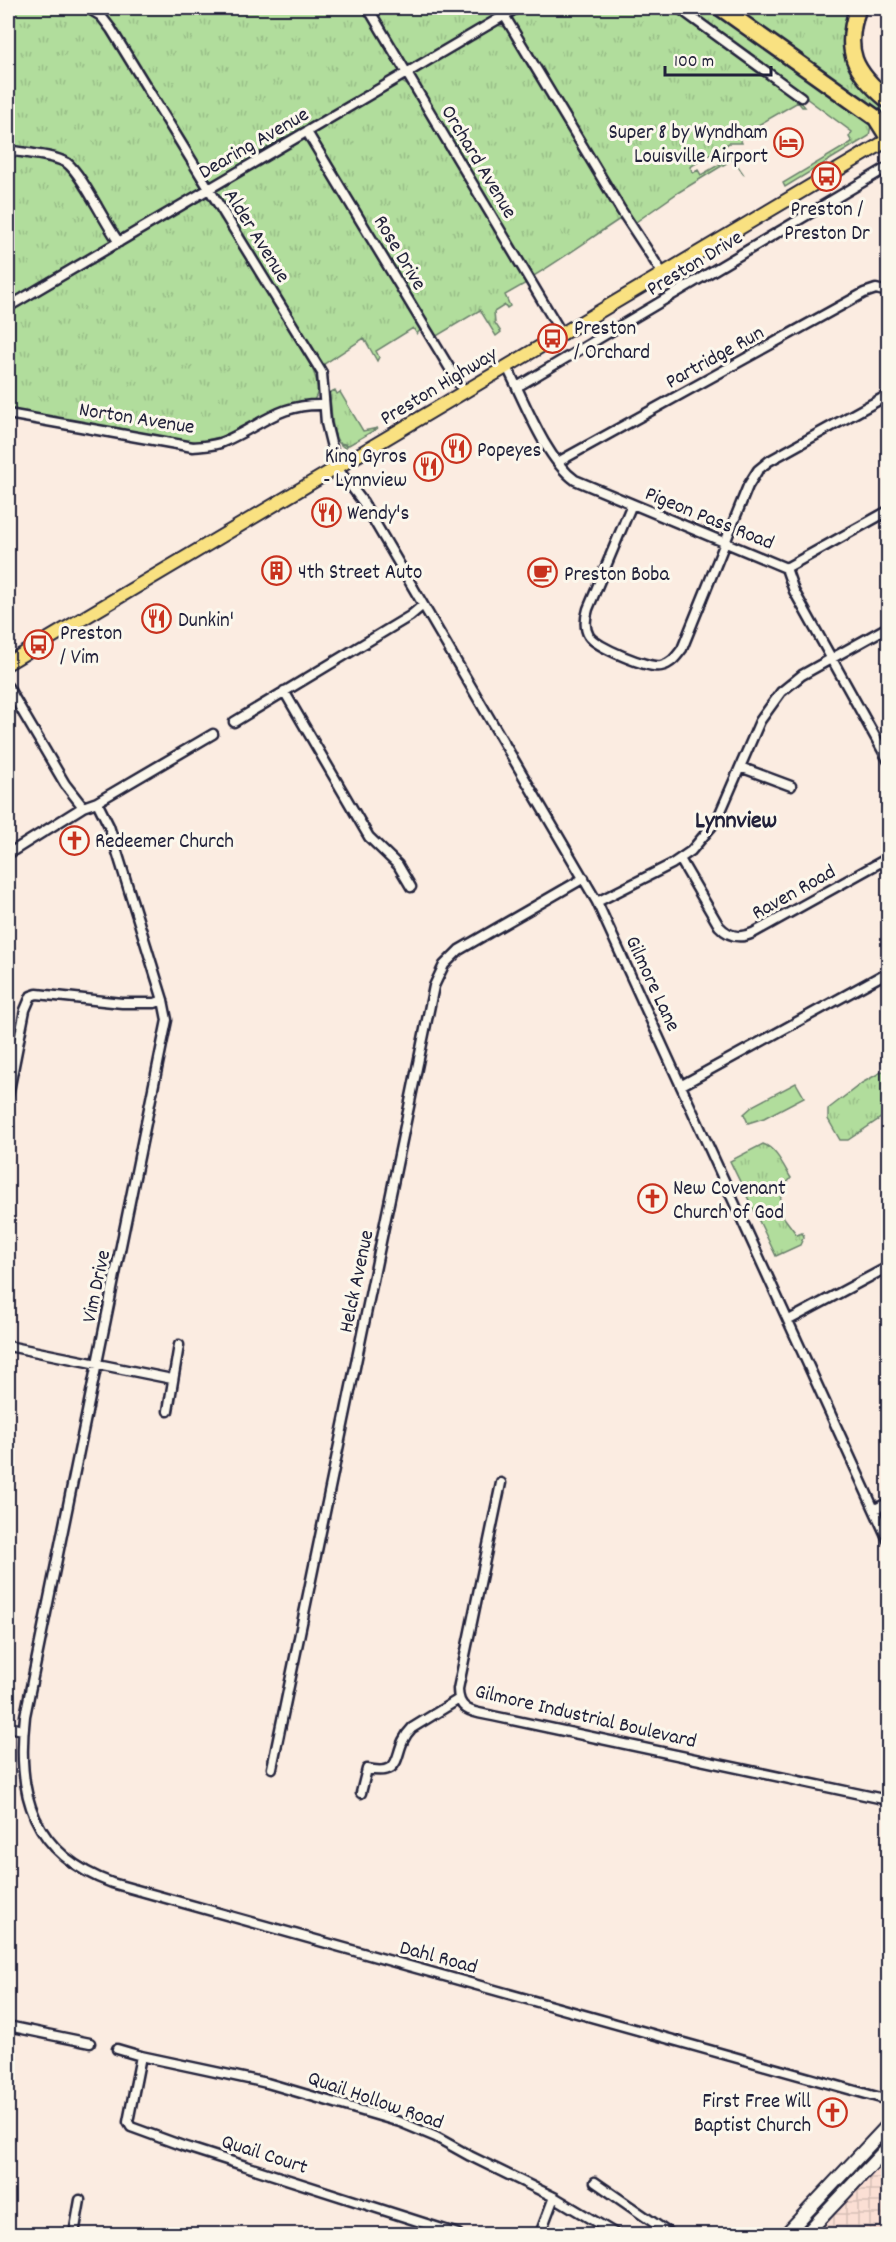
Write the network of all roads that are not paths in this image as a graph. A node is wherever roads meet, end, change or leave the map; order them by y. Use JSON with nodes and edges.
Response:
{"nodes":[{"id":1,"x":83,"y":8,"type":"edge"},
{"id":2,"x":88,"y":8,"type":"edge"},
{"id":3,"x":368,"y":8,"type":"edge"},
{"id":4,"x":517,"y":8,"type":"edge"},
{"id":5,"x":680,"y":8,"type":"edge"},
{"id":6,"x":721,"y":8,"type":"edge"},
{"id":7,"x":504,"y":15,"type":"junction"},
{"id":8,"x":855,"y":15,"type":"edge"},
{"id":9,"x":406,"y":73,"type":"junction"},
{"id":10,"x":888,"y":90,"type":"edge"},
{"id":11,"x":801,"y":98,"type":"dead end"},
{"id":12,"x":888,"y":100,"type":"edge"},
{"id":13,"x":307,"y":132,"type":"junction"},
{"id":14,"x":888,"y":138,"type":"edge"},
{"id":15,"x":8,"y":150,"type":"edge"},
{"id":16,"x":888,"y":167,"type":"edge"},
{"id":17,"x":208,"y":189,"type":"junction"},
{"id":18,"x":119,"y":242,"type":"junction"},
{"id":19,"x":663,"y":274,"type":"junction"},
{"id":20,"x":888,"y":292,"type":"edge"},
{"id":21,"x":8,"y":307,"type":"edge"},
{"id":22,"x":562,"y":334,"type":"junction"},
{"id":23,"x":507,"y":367,"type":"junction"},
{"id":24,"x":517,"y":387,"type":"junction"},
{"id":25,"x":464,"y":392,"type":"junction"},
{"id":26,"x":888,"y":395,"type":"edge"},
{"id":27,"x":324,"y":405,"type":"junction"},
{"id":28,"x":8,"y":414,"type":"edge"},
{"id":29,"x":558,"y":462,"type":"junction"},
{"id":30,"x":337,"y":468,"type":"junction"},
{"id":31,"x":632,"y":504,"type":"junction"},
{"id":32,"x":888,"y":511,"type":"edge"},
{"id":33,"x":725,"y":542,"type":"junction"},
{"id":34,"x":786,"y":568,"type":"junction"},
{"id":35,"x":423,"y":605,"type":"junction"},
{"id":36,"x":888,"y":627,"type":"edge"},
{"id":37,"x":831,"y":658,"type":"junction"},
{"id":38,"x":8,"y":663,"type":"edge"},
{"id":39,"x":8,"y":687,"type":"edge"},
{"id":40,"x":284,"y":691,"type":"junction"},
{"id":41,"x":234,"y":722,"type":"dead end"},
{"id":42,"x":213,"y":734,"type":"dead end"},
{"id":43,"x":885,"y":744,"type":"edge"},
{"id":44,"x":888,"y":760,"type":"edge"},
{"id":45,"x":740,"y":767,"type":"junction"},
{"id":46,"x":791,"y":786,"type":"dead end"},
{"id":47,"x":97,"y":802,"type":"junction"},
{"id":48,"x":83,"y":807,"type":"junction"},
{"id":49,"x":8,"y":854,"type":"edge"},
{"id":50,"x":888,"y":858,"type":"edge"},
{"id":51,"x":680,"y":859,"type":"junction"},
{"id":52,"x":584,"y":878,"type":"junction"},
{"id":53,"x":411,"y":887,"type":"dead end"},
{"id":54,"x":597,"y":902,"type":"junction"},
{"id":55,"x":888,"y":972,"type":"edge"},
{"id":56,"x":163,"y":1000,"type":"junction"},
{"id":57,"x":682,"y":1085,"type":"junction"},
{"id":58,"x":8,"y":1096,"type":"edge"},
{"id":59,"x":888,"y":1267,"type":"edge"},
{"id":60,"x":789,"y":1320,"type":"junction"},
{"id":61,"x":179,"y":1346,"type":"dead end"},
{"id":62,"x":8,"y":1347,"type":"edge"},
{"id":63,"x":97,"y":1364,"type":"junction"},
{"id":64,"x":172,"y":1379,"type":"junction"},
{"id":65,"x":168,"y":1411,"type":"dead end"},
{"id":66,"x":501,"y":1483,"type":"dead end"},
{"id":67,"x":888,"y":1503,"type":"edge"},
{"id":68,"x":875,"y":1509,"type":"junction"},
{"id":69,"x":888,"y":1540,"type":"edge"},
{"id":70,"x":459,"y":1699,"type":"junction"},
{"id":71,"x":8,"y":1727,"type":"edge"},
{"id":72,"x":23,"y":1730,"type":"junction"},
{"id":73,"x":272,"y":1768,"type":"dead end"},
{"id":74,"x":25,"y":1786,"type":"joint"},
{"id":75,"x":361,"y":1793,"type":"dead end"},
{"id":76,"x":888,"y":1800,"type":"edge"},
{"id":77,"x":8,"y":2026,"type":"edge"},
{"id":78,"x":90,"y":2043,"type":"dead end"},
{"id":79,"x":117,"y":2049,"type":"dead end"},
{"id":80,"x":141,"y":2056,"type":"junction"},
{"id":81,"x":888,"y":2100,"type":"edge"},
{"id":82,"x":888,"y":2125,"type":"edge"},
{"id":83,"x":888,"y":2147,"type":"edge"},
{"id":84,"x":595,"y":2182,"type":"dead end"},
{"id":85,"x":554,"y":2197,"type":"junction"},
{"id":86,"x":80,"y":2200,"type":"dead end"},
{"id":87,"x":74,"y":2235,"type":"edge"},
{"id":88,"x":458,"y":2235,"type":"edge"},
{"id":89,"x":540,"y":2235,"type":"edge"},
{"id":90,"x":615,"y":2235,"type":"edge"},
{"id":91,"x":670,"y":2235,"type":"edge"},
{"id":92,"x":786,"y":2235,"type":"edge"},
{"id":93,"x":806,"y":2235,"type":"edge"}],
"edges":[{"from":1,"to":2,"type":"street"},
{"from":2,"to":17,"type":"street","name":"Alder Avenue"},
{"from":3,"to":9,"type":"street","name":"Orchard Avenue"},
{"from":4,"to":7,"type":"street","name":"Dearing Avenue"},
{"from":5,"to":11,"type":"street"},
{"from":6,"to":14,"type":"highway"},
{"from":7,"to":9,"type":"street","name":"Dearing Avenue"},
{"from":7,"to":19,"type":"street"},
{"from":8,"to":10,"type":"highway"},
{"from":8,"to":12,"type":"highway"},
{"from":9,"to":13,"type":"street","name":"Dearing Avenue"},
{"from":9,"to":22,"type":"street","name":"Orchard Avenue"},
{"from":13,"to":17,"type":"street","name":"Dearing Avenue"},
{"from":13,"to":25,"type":"street","name":"Rose Drive"},
{"from":14,"to":19,"type":"main road","name":"Preston Highway"},
{"from":15,"to":18,"type":"street"},
{"from":16,"to":24,"type":"street","name":"Preston Drive"},
{"from":17,"to":18,"type":"street","name":"Dearing Avenue"},
{"from":17,"to":27,"type":"street","name":"Alder Avenue"},
{"from":18,"to":21,"type":"street","name":"Dearing Avenue"},
{"from":19,"to":22,"type":"main road","name":"Preston Highway"},
{"from":20,"to":29,"type":"street","name":"Partridge Run"},
{"from":22,"to":23,"type":"main road","name":"Preston Highway"},
{"from":23,"to":24,"type":"street","name":"Pigeon Pass Road"},
{"from":23,"to":25,"type":"main road","name":"Preston Highway"},
{"from":24,"to":29,"type":"street","name":"Pigeon Pass Road"},
{"from":25,"to":30,"type":"main road","name":"Preston Highway"},
{"from":26,"to":33,"type":"street"},
{"from":27,"to":28,"type":"street","name":"Norton Avenue"},
{"from":27,"to":30,"type":"street","name":"Alder Avenue"},
{"from":29,"to":31,"type":"street","name":"Pigeon Pass Road"},
{"from":30,"to":35,"type":"street","name":"Gilmore Lane"},
{"from":30,"to":38,"type":"main road","name":"Preston Highway"},
{"from":31,"to":33,"type":"street","name":"Pigeon Pass Road"},
{"from":31,"to":33,"type":"street"},
{"from":32,"to":34,"type":"street"},
{"from":33,"to":34,"type":"street","name":"Pigeon Pass Road"},
{"from":34,"to":37,"type":"street","name":"Pigeon Pass Road"},
{"from":35,"to":40,"type":"street"},
{"from":35,"to":52,"type":"street","name":"Gilmore Lane"},
{"from":36,"to":37,"type":"street"},
{"from":37,"to":43,"type":"street","name":"Pigeon Pass Road"},
{"from":37,"to":45,"type":"street"},
{"from":39,"to":48,"type":"street"},
{"from":40,"to":41,"type":"street"},
{"from":40,"to":53,"type":"street"},
{"from":42,"to":47,"type":"street"},
{"from":43,"to":44,"type":"street","name":"Pigeon Pass Road"},
{"from":45,"to":46,"type":"street"},
{"from":45,"to":51,"type":"street"},
{"from":47,"to":48,"type":"street"},
{"from":47,"to":56,"type":"street","name":"Vim Drive"},
{"from":48,"to":49,"type":"street"},
{"from":50,"to":51,"type":"street","name":"Raven Road"},
{"from":51,"to":54,"type":"street"},
{"from":52,"to":54,"type":"street","name":"Gilmore Lane"},
{"from":52,"to":73,"type":"street","name":"Helck Avenue"},
{"from":54,"to":57,"type":"street","name":"Gilmore Lane"},
{"from":55,"to":57,"type":"street"},
{"from":56,"to":58,"type":"street"},
{"from":56,"to":63,"type":"street","name":"Vim Drive"},
{"from":57,"to":60,"type":"street","name":"Gilmore Lane"},
{"from":59,"to":60,"type":"street"},
{"from":60,"to":68,"type":"street","name":"Gilmore Lane"},
{"from":61,"to":64,"type":"street"},
{"from":62,"to":63,"type":"street"},
{"from":63,"to":64,"type":"street"},
{"from":63,"to":72,"type":"street","name":"Vim Drive"},
{"from":64,"to":65,"type":"street"},
{"from":66,"to":70,"type":"street","name":"Gilmore Industrial Boulevard"},
{"from":67,"to":68,"type":"street"},
{"from":68,"to":69,"type":"street","name":"Gilmore Lane"},
{"from":70,"to":75,"type":"street"},
{"from":70,"to":76,"type":"street","name":"Gilmore Industrial Boulevard"},
{"from":71,"to":72,"type":"street"},
{"from":72,"to":74,"type":"street","name":"Vim Drive"},
{"from":74,"to":81,"type":"street","name":"Dahl Road"},
{"from":77,"to":78,"type":"street"},
{"from":79,"to":80,"type":"street","name":"Quail Hollow Road"},
{"from":80,"to":85,"type":"street","name":"Quail Hollow Road"},
{"from":80,"to":88,"type":"street","name":"Quail Court"},
{"from":82,"to":92,"type":"main road"},
{"from":83,"to":93,"type":"main road"},
{"from":84,"to":91,"type":"street"},
{"from":85,"to":89,"type":"street"},
{"from":85,"to":90,"type":"street","name":"Quail Hollow Road"},
{"from":86,"to":87,"type":"street"}]}
